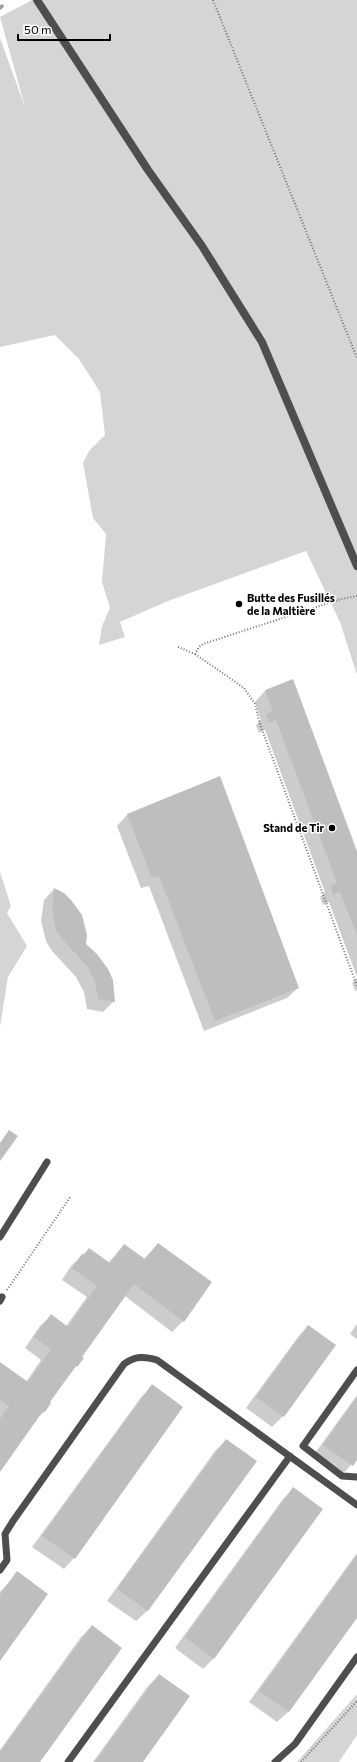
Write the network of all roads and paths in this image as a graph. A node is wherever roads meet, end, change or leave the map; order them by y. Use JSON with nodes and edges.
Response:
{"nodes":[{"id":1,"x":37,"y":0,"type":"edge"},
{"id":2,"x":213,"y":0,"type":"edge"},
{"id":3,"x":357,"y":358,"type":"edge"},
{"id":4,"x":357,"y":566,"type":"edge"},
{"id":5,"x":357,"y":596,"type":"edge"},
{"id":6,"x":178,"y":647,"type":"dead end"},
{"id":7,"x":195,"y":654,"type":"junction"},
{"id":8,"x":357,"y":986,"type":"edge"},
{"id":9,"x":47,"y":1162,"type":"dead end"},
{"id":10,"x":71,"y":1196,"type":"dead end"},
{"id":11,"x":0,"y":1237,"type":"edge"},
{"id":12,"x":1,"y":1299,"type":"edge"},
{"id":13,"x":357,"y":1370,"type":"edge"},
{"id":14,"x":290,"y":1456,"type":"junction"},
{"id":15,"x":357,"y":1477,"type":"edge"},
{"id":16,"x":357,"y":1505,"type":"edge"},
{"id":17,"x":0,"y":1570,"type":"edge"},
{"id":18,"x":357,"y":1657,"type":"edge"},
{"id":19,"x":357,"y":1701,"type":"edge"},
{"id":20,"x":68,"y":1762,"type":"edge"},
{"id":21,"x":275,"y":1762,"type":"edge"},
{"id":22,"x":301,"y":1762,"type":"edge"}],
"edges":[{"from":1,"to":4,"type":"street"},
{"from":2,"to":3,"type":"path"},
{"from":5,"to":7,"type":"path"},
{"from":6,"to":7,"type":"path"},
{"from":7,"to":8,"type":"path"},
{"from":9,"to":11,"type":"lane"},
{"from":10,"to":12,"type":"path"},
{"from":13,"to":15,"type":"lane"},
{"from":14,"to":16,"type":"lane"},
{"from":14,"to":17,"type":"lane"},
{"from":14,"to":20,"type":"lane"},
{"from":18,"to":21,"type":"lane"},
{"from":19,"to":22,"type":"path"}]}
